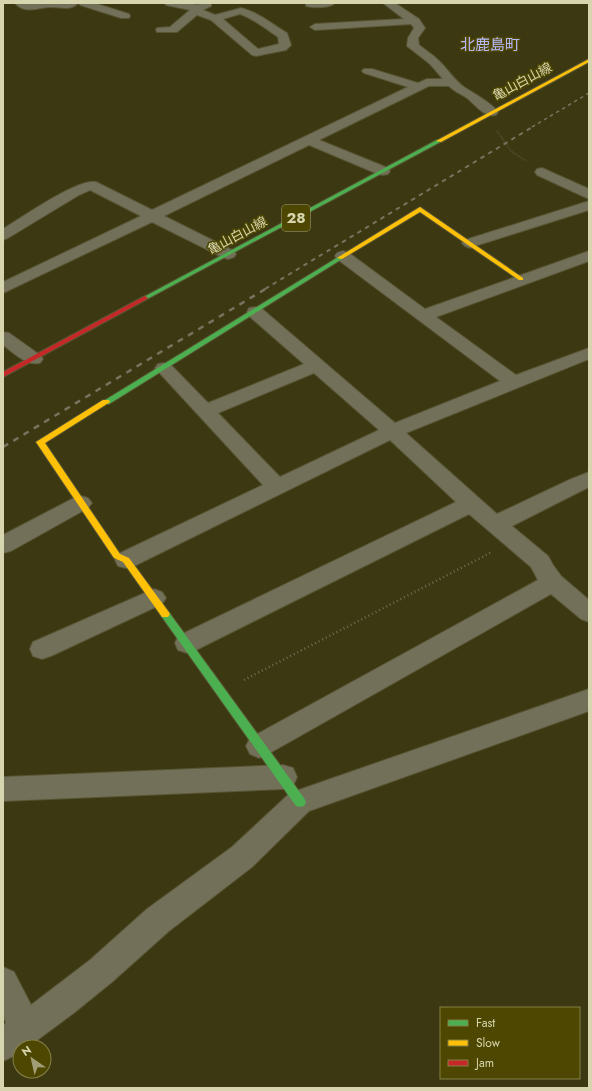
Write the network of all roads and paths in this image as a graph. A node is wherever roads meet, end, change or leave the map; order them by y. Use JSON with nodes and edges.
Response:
{"nodes":[{"id":1,"x":20,"y":3,"type":"edge"},
{"id":2,"x":74,"y":3,"type":"edge"},
{"id":3,"x":84,"y":3,"type":"edge"},
{"id":4,"x":170,"y":3,"type":"edge"},
{"id":5,"x":210,"y":3,"type":"edge"},
{"id":6,"x":330,"y":3,"type":"edge"},
{"id":7,"x":388,"y":3,"type":"edge"},
{"id":8,"x":310,"y":4,"type":"dead end"},
{"id":9,"x":197,"y":9,"type":"junction"},
{"id":10,"x":125,"y":16,"type":"dead end"},
{"id":11,"x":216,"y":18,"type":"junction"},
{"id":12,"x":414,"y":21,"type":"junction"},
{"id":13,"x":315,"y":27,"type":"dead end"},
{"id":14,"x":161,"y":30,"type":"dead end"},
{"id":15,"x":589,"y":60,"type":"edge"},
{"id":16,"x":368,"y":71,"type":"dead end"},
{"id":17,"x":451,"y":82,"type":"junction"},
{"id":18,"x":420,"y":87,"type":"junction"},
{"id":19,"x":492,"y":112,"type":"junction"},
{"id":20,"x":308,"y":140,"type":"junction"},
{"id":21,"x":383,"y":171,"type":"junction"},
{"id":22,"x":542,"y":172,"type":"dead end"},
{"id":23,"x":589,"y":195,"type":"edge"},
{"id":24,"x":589,"y":205,"type":"edge"},
{"id":25,"x":152,"y":216,"type":"junction"},
{"id":26,"x":3,"y":235,"type":"edge"},
{"id":27,"x":470,"y":243,"type":"junction"},
{"id":28,"x":228,"y":254,"type":"junction"},
{"id":29,"x":343,"y":256,"type":"junction"},
{"id":30,"x":589,"y":256,"type":"edge"},
{"id":31,"x":521,"y":279,"type":"junction"},
{"id":32,"x":3,"y":288,"type":"edge"},
{"id":33,"x":255,"y":312,"type":"junction"},
{"id":34,"x":424,"y":315,"type":"junction"},
{"id":35,"x":3,"y":337,"type":"edge"},
{"id":36,"x":589,"y":353,"type":"edge"},
{"id":37,"x":34,"y":359,"type":"junction"},
{"id":38,"x":317,"y":365,"type":"junction"},
{"id":39,"x":164,"y":368,"type":"junction"},
{"id":40,"x":3,"y":375,"type":"edge"},
{"id":41,"x":513,"y":382,"type":"junction"},
{"id":42,"x":205,"y":411,"type":"junction"},
{"id":43,"x":392,"y":431,"type":"junction"},
{"id":44,"x":589,"y":479,"type":"edge"},
{"id":45,"x":277,"y":487,"type":"junction"},
{"id":46,"x":81,"y":503,"type":"junction"},
{"id":47,"x":470,"y":504,"type":"junction"},
{"id":48,"x":496,"y":524,"type":"junction"},
{"id":49,"x":515,"y":540,"type":"junction"},
{"id":50,"x":3,"y":546,"type":"edge"},
{"id":51,"x":126,"y":560,"type":"junction"},
{"id":52,"x":554,"y":582,"type":"junction"},
{"id":53,"x":154,"y":598,"type":"junction"},
{"id":54,"x":589,"y":613,"type":"edge"},
{"id":55,"x":187,"y":643,"type":"junction"},
{"id":56,"x":42,"y":649,"type":"dead end"},
{"id":57,"x":221,"y":693,"type":"junction"},
{"id":58,"x":589,"y":700,"type":"edge"},
{"id":59,"x":259,"y":746,"type":"junction"},
{"id":60,"x":283,"y":778,"type":"junction"},
{"id":61,"x":3,"y":789,"type":"edge"},
{"id":62,"x":300,"y":802,"type":"junction"},
{"id":63,"x":3,"y":983,"type":"edge"},
{"id":64,"x":14,"y":1036,"type":"edge"}],
"edges":[{"from":1,"to":2,"type":"street"},
{"from":3,"to":10,"type":"street"},
{"from":4,"to":9,"type":"street"},
{"from":5,"to":9,"type":"street"},
{"from":6,"to":8,"type":"street"},
{"from":7,"to":12,"type":"street"},
{"from":9,"to":11,"type":"street"},
{"from":9,"to":14,"type":"street"},
{"from":11,"to":11,"type":"street"},
{"from":12,"to":13,"type":"street"},
{"from":12,"to":17,"type":"street"},
{"from":15,"to":19,"type":"street","name":"亀山白山線","number":"28"},
{"from":16,"to":18,"type":"street"},
{"from":17,"to":18,"type":"street"},
{"from":17,"to":19,"type":"street"},
{"from":18,"to":20,"type":"street"},
{"from":19,"to":21,"type":"street","name":"亀山白山線","number":"28"},
{"from":20,"to":21,"type":"street"},
{"from":20,"to":25,"type":"street"},
{"from":21,"to":28,"type":"street","name":"亀山白山線","number":"28"},
{"from":22,"to":23,"type":"street"},
{"from":24,"to":27,"type":"street"},
{"from":25,"to":26,"type":"street"},
{"from":25,"to":28,"type":"street"},
{"from":25,"to":32,"type":"street"},
{"from":27,"to":29,"type":"street"},
{"from":27,"to":31,"type":"street"},
{"from":28,"to":37,"type":"street","name":"亀山白山線","number":"28"},
{"from":29,"to":33,"type":"street"},
{"from":29,"to":34,"type":"street"},
{"from":30,"to":31,"type":"street"},
{"from":31,"to":34,"type":"street"},
{"from":33,"to":38,"type":"street"},
{"from":33,"to":39,"type":"street"},
{"from":34,"to":41,"type":"street"},
{"from":35,"to":37,"type":"street"},
{"from":36,"to":41,"type":"street"},
{"from":37,"to":40,"type":"street","name":"亀山白山線","number":"28"},
{"from":38,"to":42,"type":"street"},
{"from":38,"to":43,"type":"street"},
{"from":39,"to":42,"type":"street"},
{"from":39,"to":46,"type":"street"},
{"from":41,"to":43,"type":"street"},
{"from":42,"to":45,"type":"street"},
{"from":43,"to":45,"type":"street"},
{"from":43,"to":47,"type":"street"},
{"from":44,"to":48,"type":"street"},
{"from":45,"to":51,"type":"street"},
{"from":46,"to":50,"type":"street"},
{"from":46,"to":51,"type":"street"},
{"from":47,"to":48,"type":"street"},
{"from":47,"to":55,"type":"street"},
{"from":48,"to":49,"type":"street"},
{"from":49,"to":52,"type":"street"},
{"from":49,"to":57,"type":"path"},
{"from":51,"to":53,"type":"street"},
{"from":52,"to":54,"type":"street"},
{"from":52,"to":59,"type":"street"},
{"from":53,"to":55,"type":"street"},
{"from":53,"to":56,"type":"street"},
{"from":55,"to":57,"type":"street"},
{"from":57,"to":59,"type":"street"},
{"from":58,"to":62,"type":"street"},
{"from":59,"to":60,"type":"street"},
{"from":60,"to":61,"type":"street"},
{"from":60,"to":62,"type":"street"},
{"from":62,"to":64,"type":"street"},
{"from":63,"to":64,"type":"street"}]}
